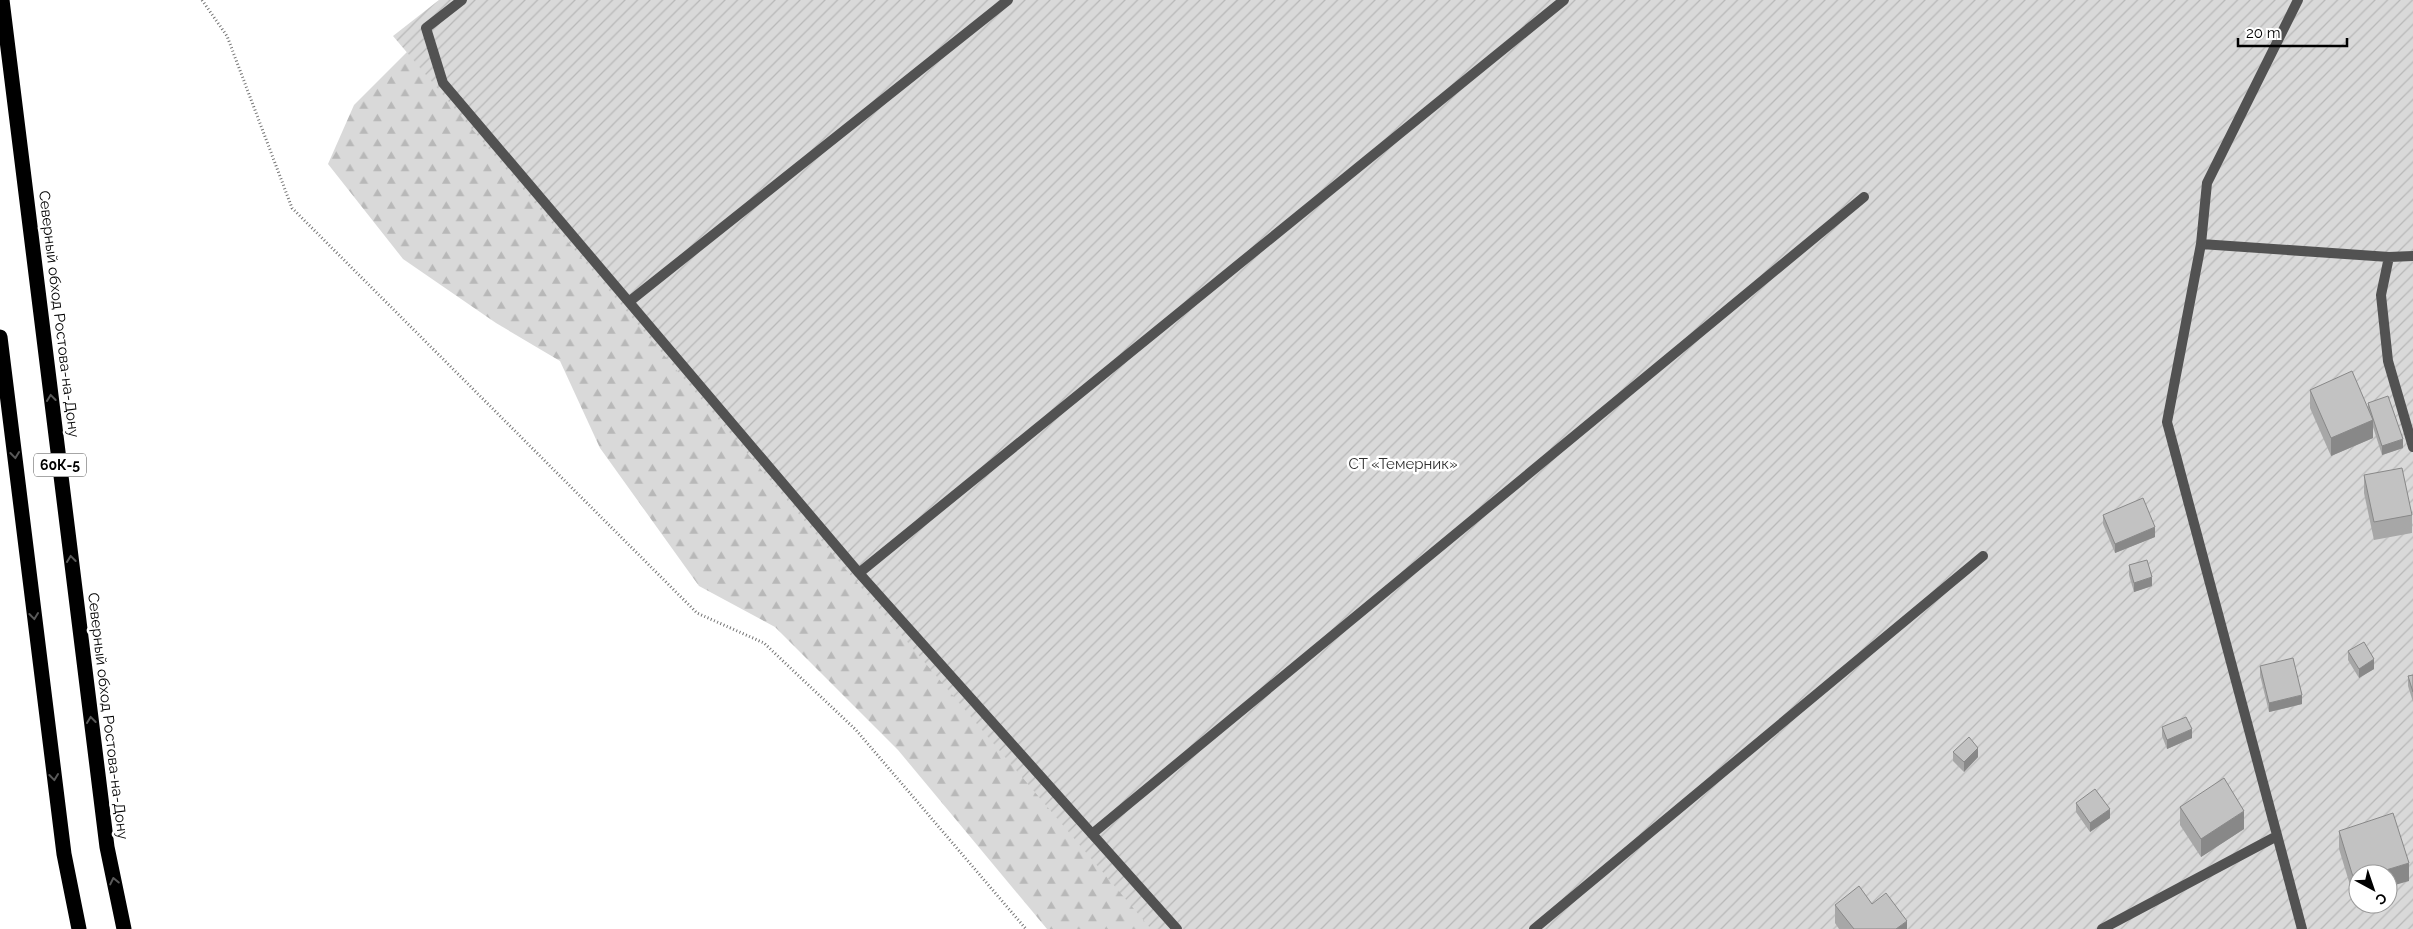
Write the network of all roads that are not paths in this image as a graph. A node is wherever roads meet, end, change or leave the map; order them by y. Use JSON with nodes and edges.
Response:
{"nodes":[{"id":1,"x":2,"y":0,"type":"edge"},
{"id":2,"x":462,"y":0,"type":"edge"},
{"id":3,"x":1008,"y":0,"type":"edge"},
{"id":4,"x":1564,"y":0,"type":"edge"},
{"id":5,"x":2298,"y":0,"type":"edge"},
{"id":6,"x":1864,"y":197,"type":"dead end"},
{"id":7,"x":2201,"y":244,"type":"junction"},
{"id":8,"x":2413,"y":256,"type":"edge"},
{"id":9,"x":2389,"y":258,"type":"junction"},
{"id":10,"x":630,"y":301,"type":"junction"},
{"id":11,"x":0,"y":337,"type":"edge"},
{"id":12,"x":2413,"y":447,"type":"edge"},
{"id":13,"x":1983,"y":556,"type":"dead end"},
{"id":14,"x":859,"y":573,"type":"junction"},
{"id":15,"x":1092,"y":834,"type":"junction"},
{"id":16,"x":2277,"y":836,"type":"junction"},
{"id":17,"x":79,"y":929,"type":"edge"},
{"id":18,"x":124,"y":929,"type":"edge"},
{"id":19,"x":1178,"y":929,"type":"edge"},
{"id":20,"x":1534,"y":929,"type":"edge"},
{"id":21,"x":2102,"y":929,"type":"edge"},
{"id":22,"x":2302,"y":929,"type":"edge"}],
"edges":[{"from":18,"to":1,"type":"highway","name":"Северный обход Ростова-на-Дону","number":"60К-5","one_way":true},
{"from":2,"to":10,"type":"lane"},
{"from":3,"to":10,"type":"lane"},
{"from":4,"to":14,"type":"lane"},
{"from":5,"to":7,"type":"lane"},
{"from":6,"to":15,"type":"lane"},
{"from":7,"to":9,"type":"lane"},
{"from":7,"to":16,"type":"lane"},
{"from":8,"to":9,"type":"lane"},
{"from":9,"to":12,"type":"lane"},
{"from":10,"to":14,"type":"lane"},
{"from":11,"to":17,"type":"highway","number":"60К-5","one_way":true},
{"from":13,"to":20,"type":"lane"},
{"from":14,"to":15,"type":"lane"},
{"from":15,"to":19,"type":"lane"},
{"from":16,"to":21,"type":"lane"},
{"from":16,"to":22,"type":"lane"}]}
